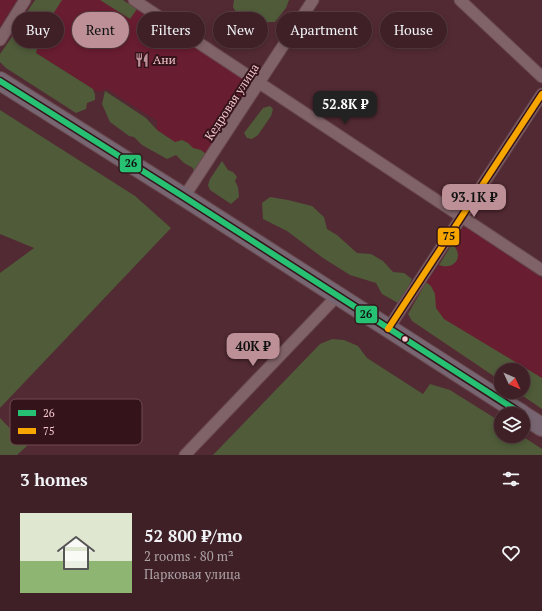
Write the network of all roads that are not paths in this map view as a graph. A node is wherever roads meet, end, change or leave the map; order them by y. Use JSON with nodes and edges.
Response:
{"nodes":[{"id":1,"x":25,"y":0,"type":"edge"},
{"id":2,"x":134,"y":0,"type":"edge"},
{"id":3,"x":313,"y":0,"type":"edge"},
{"id":4,"x":460,"y":0,"type":"edge"},
{"id":5,"x":0,"y":40,"type":"edge"},
{"id":6,"x":542,"y":77,"type":"edge"},
{"id":7,"x":0,"y":81,"type":"edge"},
{"id":8,"x":260,"y":83,"type":"junction"},
{"id":9,"x":542,"y":94,"type":"edge"},
{"id":10,"x":184,"y":197,"type":"junction"},
{"id":11,"x":461,"y":217,"type":"junction"},
{"id":12,"x":542,"y":270,"type":"edge"},
{"id":13,"x":338,"y":295,"type":"junction"},
{"id":14,"x":388,"y":329,"type":"junction"},
{"id":15,"x":511,"y":407,"type":"edge"},
{"id":16,"x":530,"y":419,"type":"edge"},
{"id":17,"x":542,"y":427,"type":"edge"},
{"id":18,"x":185,"y":455,"type":"edge"}],
"edges":[{"from":1,"to":5,"type":"street"},
{"from":2,"to":8,"type":"street"},
{"from":3,"to":8,"type":"street","name":"Кедровая улица"},
{"from":4,"to":6,"type":"street"},
{"from":7,"to":10,"type":"main road"},
{"from":8,"to":10,"type":"street","name":"Кедровая улица"},
{"from":8,"to":11,"type":"street"},
{"from":9,"to":11,"type":"street"},
{"from":10,"to":13,"type":"main road"},
{"from":11,"to":12,"type":"street"},
{"from":11,"to":14,"type":"street"},
{"from":13,"to":14,"type":"main road"},
{"from":13,"to":18,"type":"street"},
{"from":14,"to":15,"type":"main road"},
{"from":16,"to":17,"type":"main road"}]}
